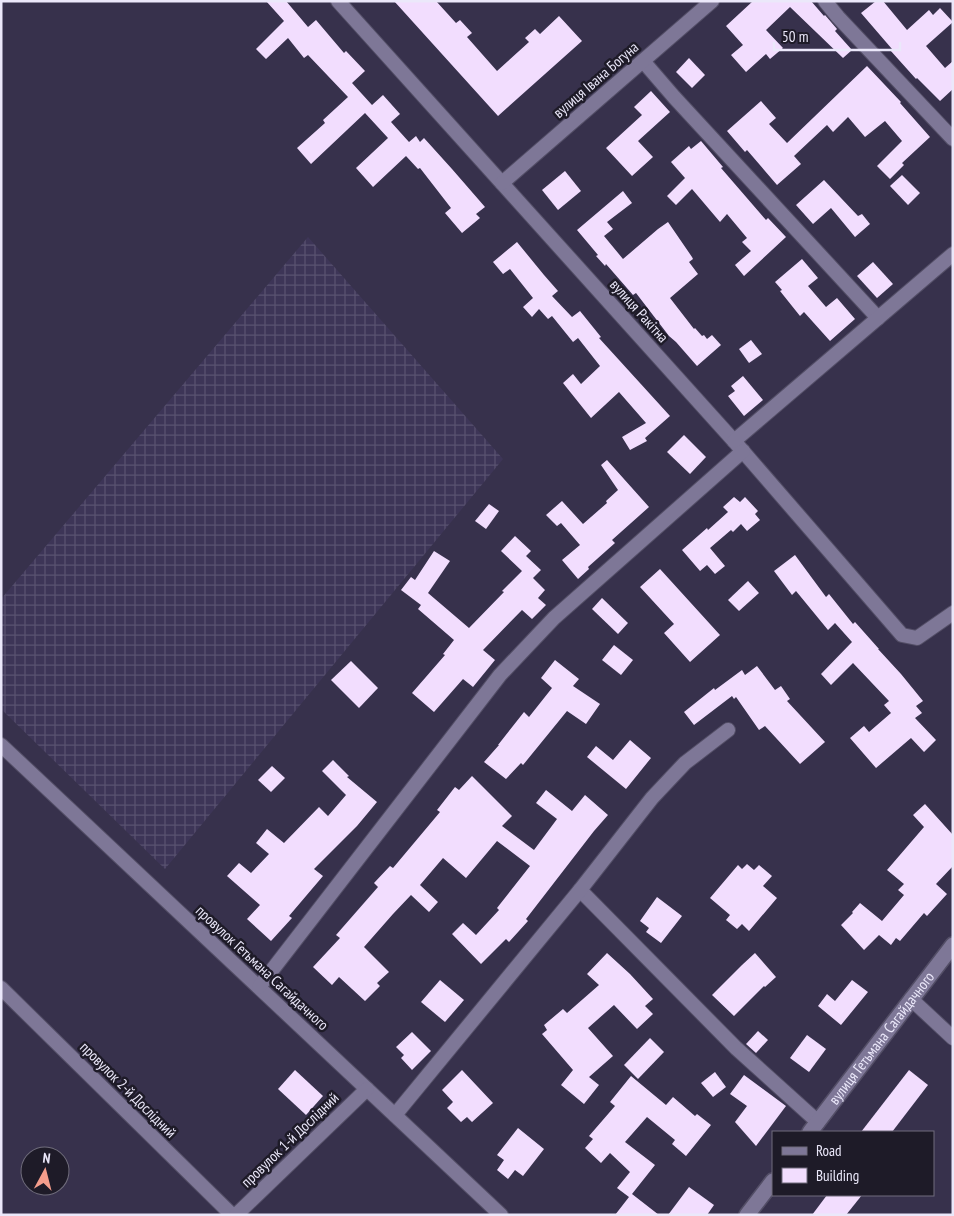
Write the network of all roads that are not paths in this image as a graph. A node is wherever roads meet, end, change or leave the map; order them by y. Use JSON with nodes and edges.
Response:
{"nodes":[{"id":1,"x":338,"y":1,"type":"edge"},
{"id":2,"x":712,"y":1,"type":"edge"},
{"id":3,"x":825,"y":1,"type":"edge"},
{"id":4,"x":643,"y":61,"type":"junction"},
{"id":5,"x":953,"y":139,"type":"edge"},
{"id":6,"x":502,"y":183,"type":"junction"},
{"id":7,"x":953,"y":254,"type":"edge"},
{"id":8,"x":878,"y":318,"type":"junction"},
{"id":9,"x":738,"y":446,"type":"junction"},
{"id":10,"x":953,"y":613,"type":"edge"},
{"id":11,"x":728,"y":730,"type":"dead end"},
{"id":12,"x":1,"y":745,"type":"edge"},
{"id":13,"x":580,"y":890,"type":"junction"},
{"id":14,"x":953,"y":945,"type":"edge"},
{"id":15,"x":259,"y":987,"type":"junction"},
{"id":16,"x":1,"y":988,"type":"edge"},
{"id":17,"x":911,"y":999,"type":"junction"},
{"id":18,"x":953,"y":1038,"type":"edge"},
{"id":19,"x":367,"y":1089,"type":"junction"},
{"id":20,"x":395,"y":1115,"type":"junction"},
{"id":21,"x":814,"y":1127,"type":"edge"},
{"id":22,"x":772,"y":1182,"type":"edge"},
{"id":23,"x":234,"y":1215,"type":"edge"},
{"id":24,"x":501,"y":1215,"type":"edge"},
{"id":25,"x":747,"y":1215,"type":"edge"}],
"edges":[{"from":1,"to":6,"type":"street","name":"вулиця Ракітна"},
{"from":2,"to":4,"type":"street","name":"вулиця Івана Богуна"},
{"from":3,"to":5,"type":"street"},
{"from":4,"to":6,"type":"street","name":"вулиця Івана Богуна"},
{"from":4,"to":8,"type":"street"},
{"from":6,"to":9,"type":"street","name":"вулиця Ракітна"},
{"from":7,"to":8,"type":"street"},
{"from":8,"to":9,"type":"street"},
{"from":9,"to":10,"type":"street","name":"вулиця Ракітна"},
{"from":9,"to":15,"type":"street"},
{"from":11,"to":13,"type":"street"},
{"from":12,"to":15,"type":"street","name":"провулок Гетьмана Сагайдачного"},
{"from":13,"to":20,"type":"street"},
{"from":13,"to":21,"type":"street"},
{"from":14,"to":17,"type":"main road","name":"вулиця Гетьмана Сагайдачного"},
{"from":15,"to":19,"type":"street","name":"провулок Гетьмана Сагайдачного"},
{"from":16,"to":23,"type":"street","name":"провулок 2-й Дослідний"},
{"from":17,"to":18,"type":"street"},
{"from":17,"to":21,"type":"main road","name":"вулиця Гетьмана Сагайдачного"},
{"from":19,"to":20,"type":"street","name":"провулок Гетьмана Сагайдачного"},
{"from":19,"to":23,"type":"street","name":"провулок 1-й Дослідний"},
{"from":20,"to":24,"type":"street","name":"провулок Гетьмана Сагайдачного"},
{"from":22,"to":25,"type":"main road"}]}
